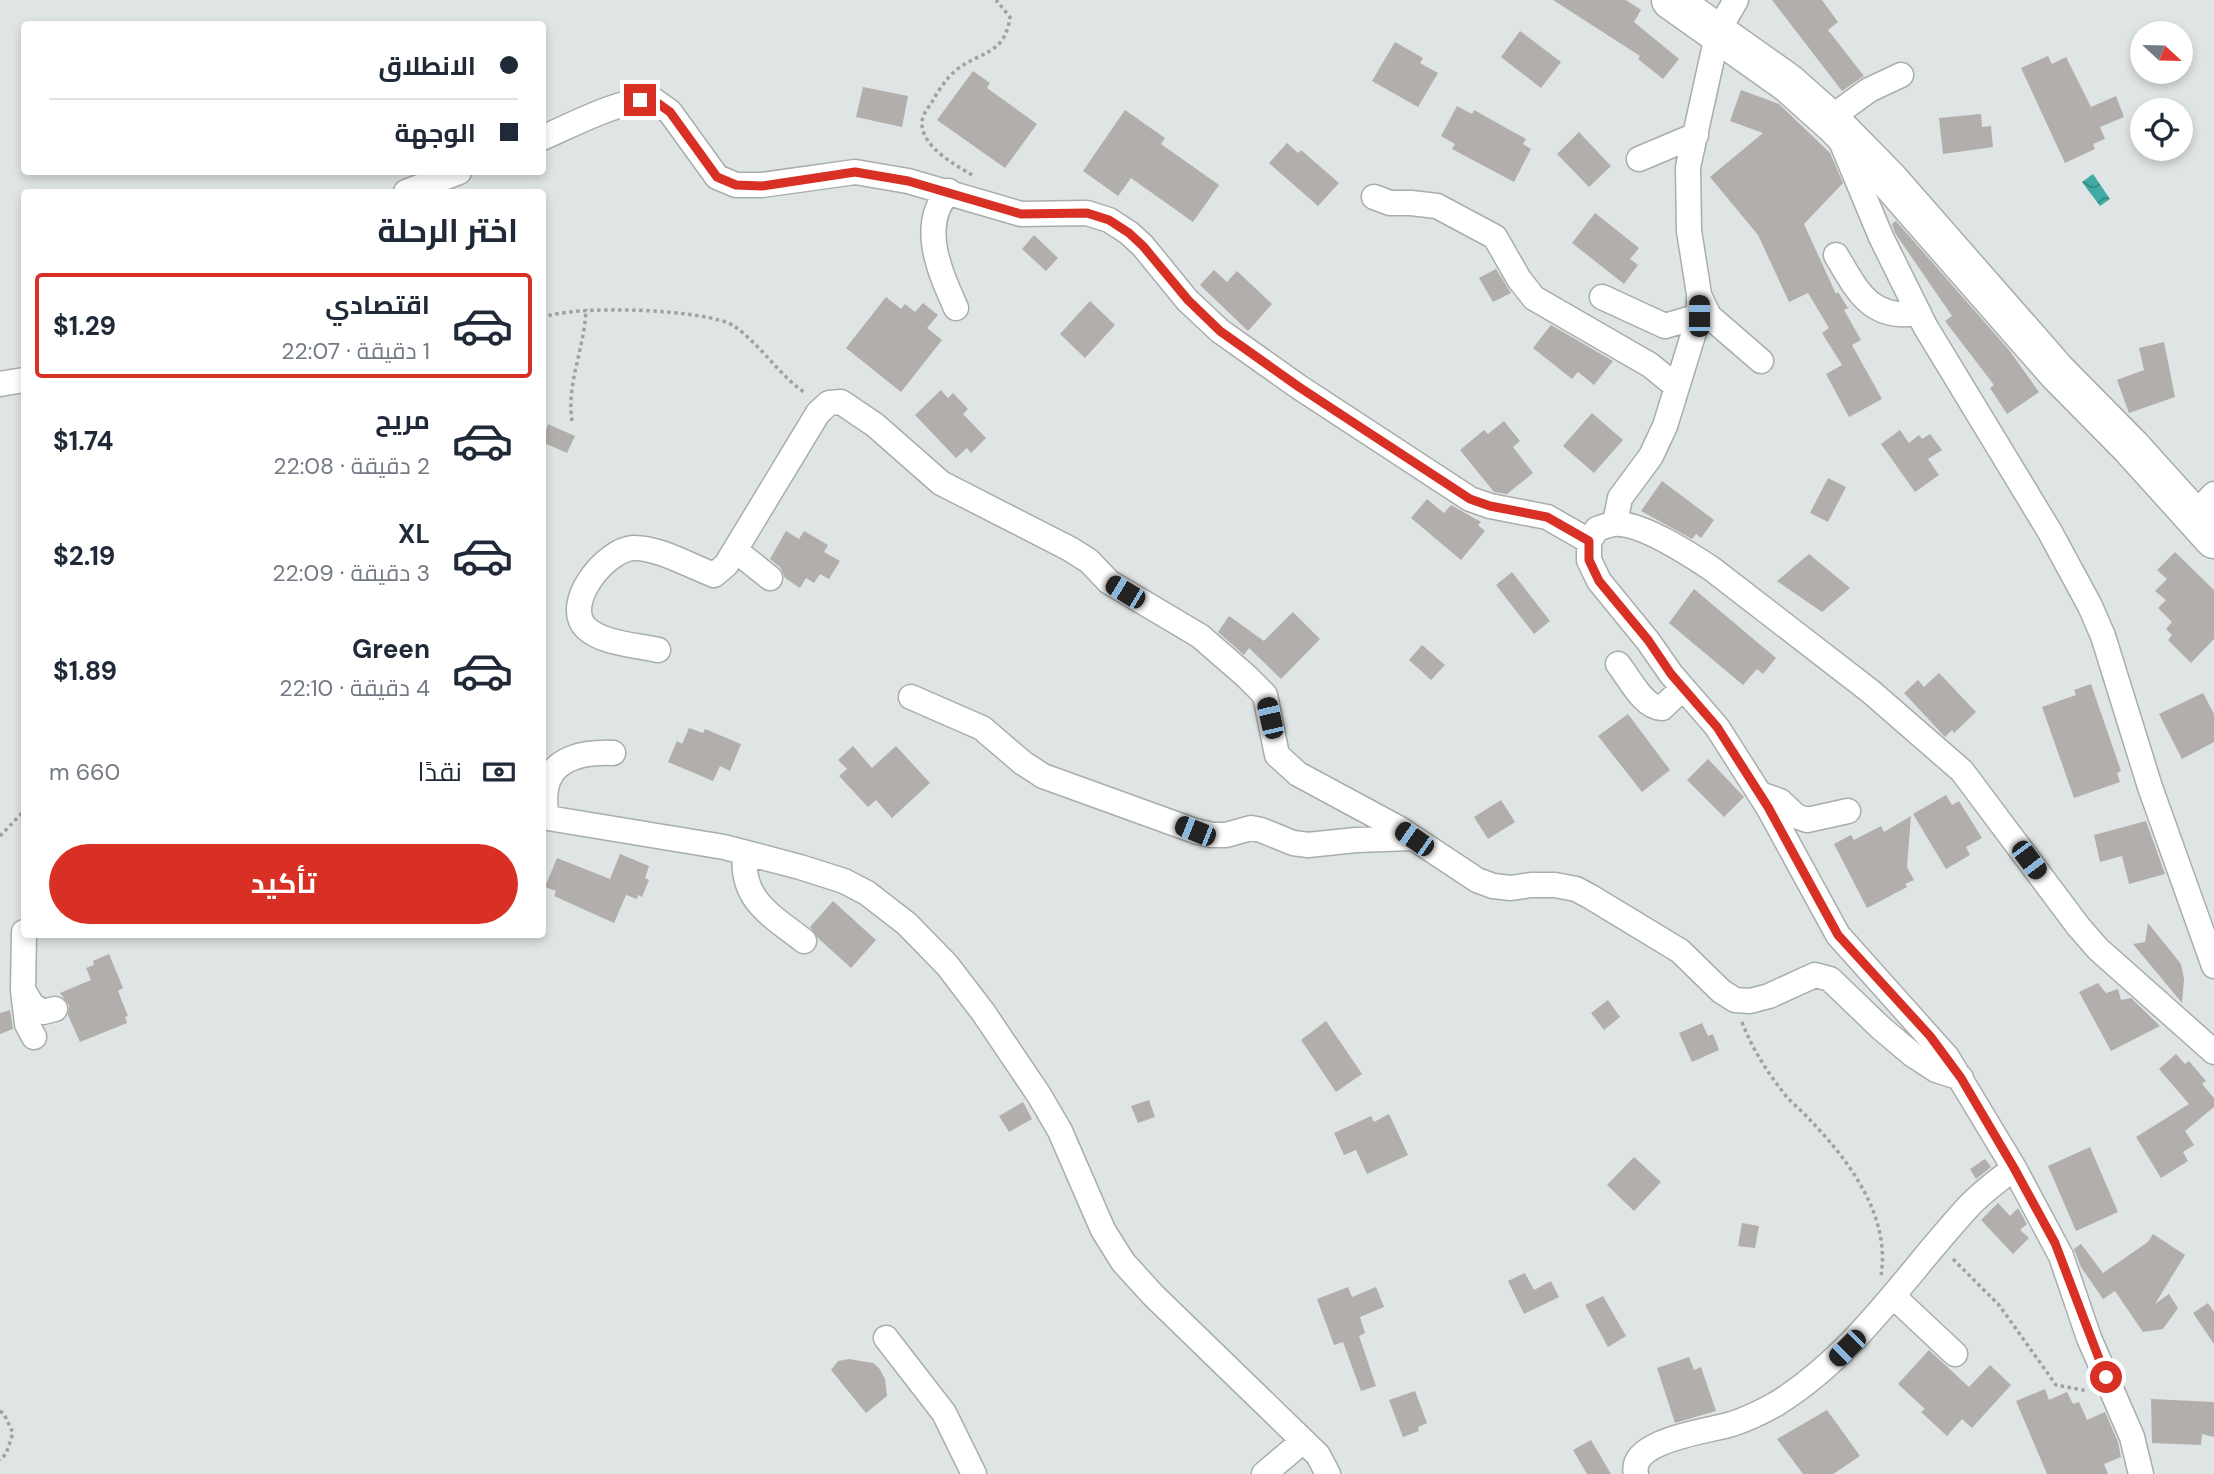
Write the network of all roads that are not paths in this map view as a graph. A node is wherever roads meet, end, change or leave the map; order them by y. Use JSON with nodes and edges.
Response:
{"nodes":[{"id":1,"x":1671,"y":0,"type":"edge"},
{"id":2,"x":1727,"y":16,"type":"edge"},
{"id":3,"x":1901,"y":75,"type":"dead end"},
{"id":4,"x":1832,"y":122,"type":"junction"},
{"id":5,"x":1696,"y":135,"type":"junction"},
{"id":6,"x":546,"y":136,"type":"edge"},
{"id":7,"x":1639,"y":159,"type":"dead end"},
{"id":8,"x":451,"y":175,"type":"edge"},
{"id":9,"x":414,"y":189,"type":"edge"},
{"id":10,"x":949,"y":191,"type":"junction"},
{"id":11,"x":1374,"y":197,"type":"dead end"},
{"id":12,"x":1836,"y":255,"type":"dead end"},
{"id":13,"x":1602,"y":297,"type":"dead end"},
{"id":14,"x":1699,"y":305,"type":"junction"},
{"id":15,"x":957,"y":308,"type":"dead end"},
{"id":16,"x":1919,"y":313,"type":"junction"},
{"id":17,"x":1761,"y":361,"type":"dead end"},
{"id":18,"x":21,"y":380,"type":"edge"},
{"id":19,"x":0,"y":384,"type":"edge"},
{"id":20,"x":1677,"y":387,"type":"junction"},
{"id":21,"x":2207,"y":517,"type":"edge"},
{"id":22,"x":1615,"y":523,"type":"junction"},
{"id":23,"x":1589,"y":541,"type":"junction"},
{"id":24,"x":735,"y":550,"type":"junction"},
{"id":25,"x":770,"y":578,"type":"dead end"},
{"id":26,"x":658,"y":650,"type":"dead end"},
{"id":27,"x":1619,"y":664,"type":"dead end"},
{"id":28,"x":1683,"y":688,"type":"junction"},
{"id":29,"x":911,"y":697,"type":"dead end"},
{"id":30,"x":613,"y":752,"type":"dead end"},
{"id":31,"x":546,"y":787,"type":"edge"},
{"id":32,"x":1759,"y":794,"type":"junction"},
{"id":33,"x":1848,"y":811,"type":"dead end"},
{"id":34,"x":546,"y":817,"type":"edge"},
{"id":35,"x":1414,"y":839,"type":"junction"},
{"id":36,"x":745,"y":853,"type":"junction"},
{"id":37,"x":21,"y":932,"type":"edge"},
{"id":38,"x":0,"y":938,"type":"edge"},
{"id":39,"x":24,"y":938,"type":"edge"},
{"id":40,"x":804,"y":941,"type":"dead end"},
{"id":41,"x":2214,"y":966,"type":"edge"},
{"id":42,"x":23,"y":990,"type":"junction"},
{"id":43,"x":55,"y":1009,"type":"dead end"},
{"id":44,"x":34,"y":1037,"type":"dead end"},
{"id":45,"x":2214,"y":1052,"type":"edge"},
{"id":46,"x":1961,"y":1078,"type":"junction"},
{"id":47,"x":2014,"y":1168,"type":"junction"},
{"id":48,"x":1886,"y":1290,"type":"junction"},
{"id":49,"x":887,"y":1338,"type":"dead end"},
{"id":50,"x":1955,"y":1354,"type":"dead end"},
{"id":51,"x":1303,"y":1441,"type":"junction"},
{"id":52,"x":1636,"y":1472,"type":"edge"},
{"id":53,"x":974,"y":1474,"type":"edge"},
{"id":54,"x":1264,"y":1474,"type":"edge"},
{"id":55,"x":1328,"y":1474,"type":"edge"},
{"id":56,"x":2141,"y":1474,"type":"edge"}],
"edges":[{"from":1,"to":2,"type":"main road"},
{"from":2,"to":4,"type":"main road"},
{"from":2,"to":5,"type":"street"},
{"from":3,"to":4,"type":"street"},
{"from":4,"to":16,"type":"street"},
{"from":4,"to":21,"type":"main road"},
{"from":5,"to":7,"type":"street"},
{"from":5,"to":14,"type":"street"},
{"from":6,"to":10,"type":"street"},
{"from":8,"to":9,"type":"street"},
{"from":10,"to":15,"type":"street"},
{"from":10,"to":23,"type":"street"},
{"from":11,"to":20,"type":"street"},
{"from":12,"to":16,"type":"street"},
{"from":13,"to":14,"type":"street"},
{"from":14,"to":17,"type":"street"},
{"from":14,"to":20,"type":"street"},
{"from":16,"to":41,"type":"street"},
{"from":18,"to":19,"type":"street"},
{"from":20,"to":22,"type":"street"},
{"from":22,"to":23,"type":"street"},
{"from":22,"to":45,"type":"street"},
{"from":23,"to":28,"type":"street"},
{"from":24,"to":25,"type":"street"},
{"from":24,"to":26,"type":"street"},
{"from":24,"to":35,"type":"street"},
{"from":27,"to":28,"type":"street"},
{"from":28,"to":32,"type":"street"},
{"from":29,"to":35,"type":"street"},
{"from":30,"to":31,"type":"street"},
{"from":32,"to":33,"type":"street"},
{"from":32,"to":46,"type":"street"},
{"from":34,"to":36,"type":"street"},
{"from":35,"to":46,"type":"street"},
{"from":36,"to":40,"type":"street"},
{"from":36,"to":51,"type":"street"},
{"from":37,"to":38,"type":"street"},
{"from":39,"to":42,"type":"street"},
{"from":42,"to":43,"type":"street"},
{"from":42,"to":44,"type":"street"},
{"from":46,"to":47,"type":"street"},
{"from":47,"to":48,"type":"street"},
{"from":47,"to":56,"type":"street"},
{"from":48,"to":50,"type":"street"},
{"from":48,"to":52,"type":"street"},
{"from":49,"to":53,"type":"street"},
{"from":51,"to":54,"type":"street"},
{"from":51,"to":55,"type":"street"}]}
